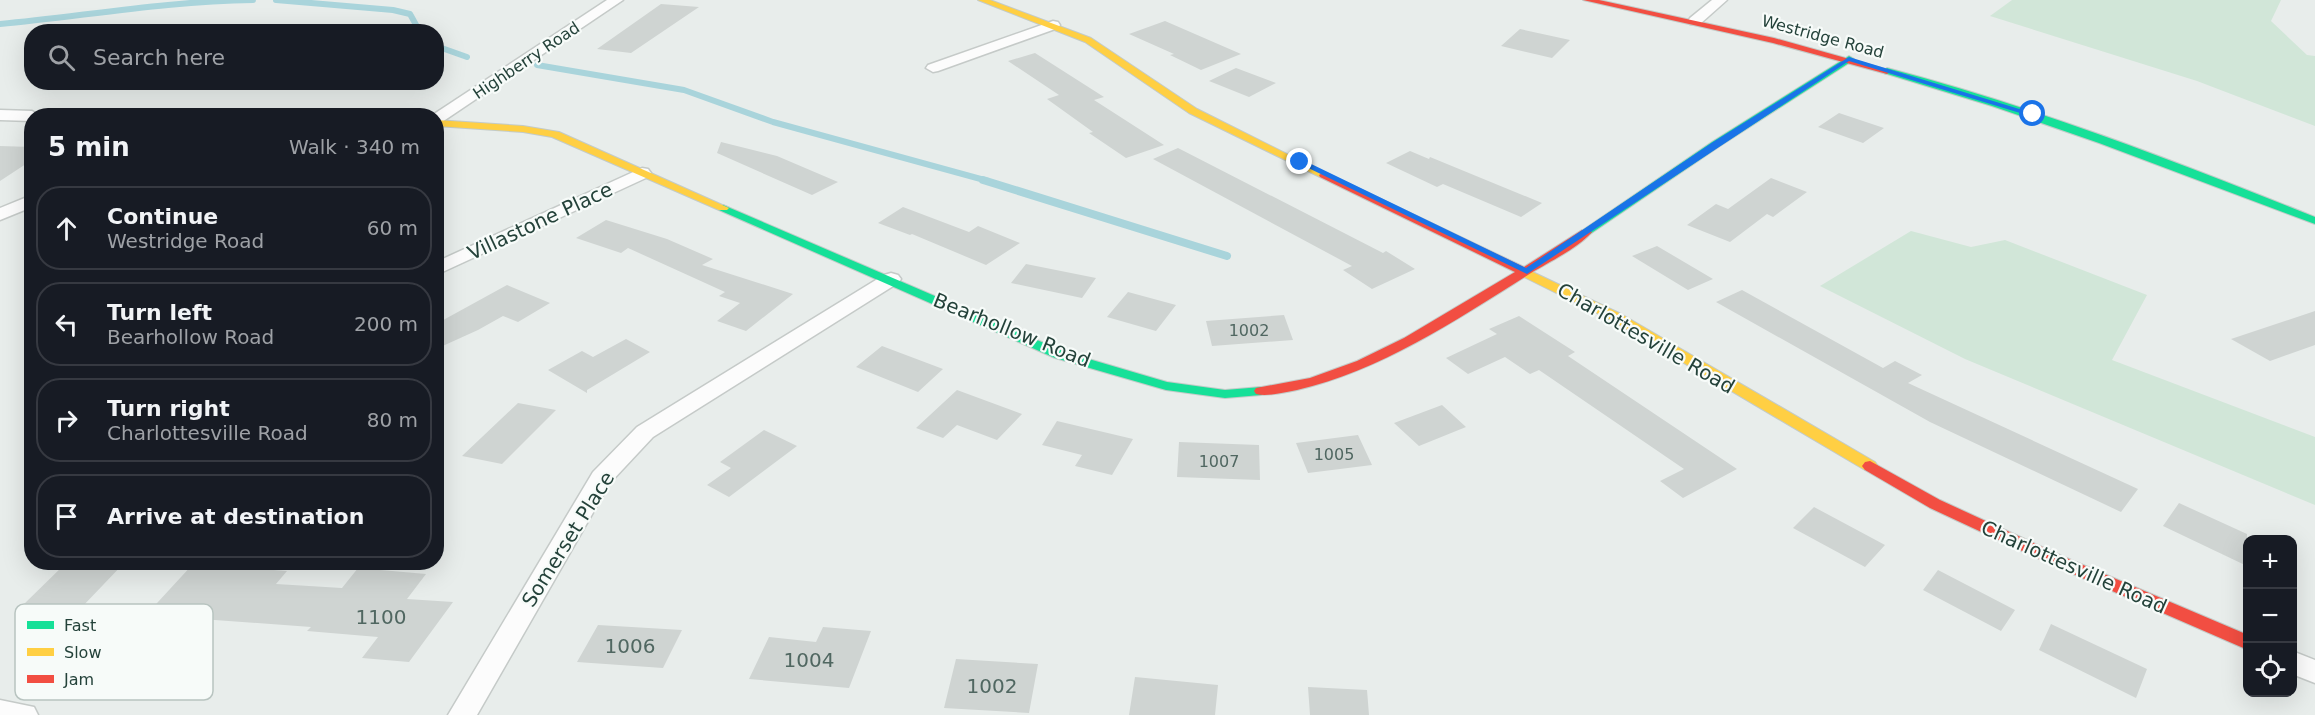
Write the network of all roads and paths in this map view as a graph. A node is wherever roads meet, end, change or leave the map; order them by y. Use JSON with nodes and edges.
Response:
{"nodes":[{"id":1,"x":616,"y":0,"type":"edge"},
{"id":2,"x":982,"y":0,"type":"edge"},
{"id":3,"x":1587,"y":0,"type":"edge"},
{"id":4,"x":1720,"y":0,"type":"edge"},
{"id":5,"x":1695,"y":21,"type":"junction"},
{"id":6,"x":1053,"y":25,"type":"junction"},
{"id":7,"x":1849,"y":59,"type":"junction"},
{"id":8,"x":933,"y":68,"type":"dead end"},
{"id":9,"x":0,"y":115,"type":"edge"},
{"id":10,"x":24,"y":116,"type":"edge"},
{"id":11,"x":444,"y":116,"type":"edge"},
{"id":12,"x":444,"y":122,"type":"edge"},
{"id":13,"x":642,"y":173,"type":"junction"},
{"id":14,"x":24,"y":204,"type":"edge"},
{"id":15,"x":0,"y":215,"type":"edge"},
{"id":16,"x":2315,"y":220,"type":"edge"},
{"id":17,"x":444,"y":265,"type":"edge"},
{"id":18,"x":1527,"y":272,"type":"junction"},
{"id":19,"x":891,"y":279,"type":"junction"},
{"id":20,"x":2243,"y":641,"type":"edge"},
{"id":21,"x":2297,"y":664,"type":"edge"},
{"id":22,"x":2315,"y":672,"type":"edge"},
{"id":23,"x":0,"y":712,"type":"edge"},
{"id":24,"x":24,"y":715,"type":"edge"},
{"id":25,"x":462,"y":715,"type":"edge"}],
"edges":[{"from":1,"to":11,"type":"street","name":"Highberry Road"},
{"from":2,"to":6,"type":"street","name":"Charlottesville Road"},
{"from":3,"to":5,"type":"street","name":"Westridge Road"},
{"from":4,"to":5,"type":"street"},
{"from":5,"to":7,"type":"street","name":"Westridge Road"},
{"from":6,"to":8,"type":"street"},
{"from":6,"to":18,"type":"street","name":"Charlottesville Road"},
{"from":7,"to":16,"type":"street","name":"Westridge Road"},
{"from":7,"to":18,"type":"street","name":"Bearhollow Road"},
{"from":9,"to":10,"type":"street"},
{"from":12,"to":13,"type":"street","name":"Bearhollow Road"},
{"from":13,"to":17,"type":"street","name":"Villastone Place"},
{"from":13,"to":19,"type":"street","name":"Bearhollow Road"},
{"from":14,"to":15,"type":"street"},
{"from":18,"to":19,"type":"street","name":"Bearhollow Road"},
{"from":18,"to":20,"type":"street","name":"Charlottesville Road"},
{"from":19,"to":25,"type":"street","name":"Somerset Place"},
{"from":21,"to":22,"type":"street"},
{"from":23,"to":24,"type":"street"}]}
